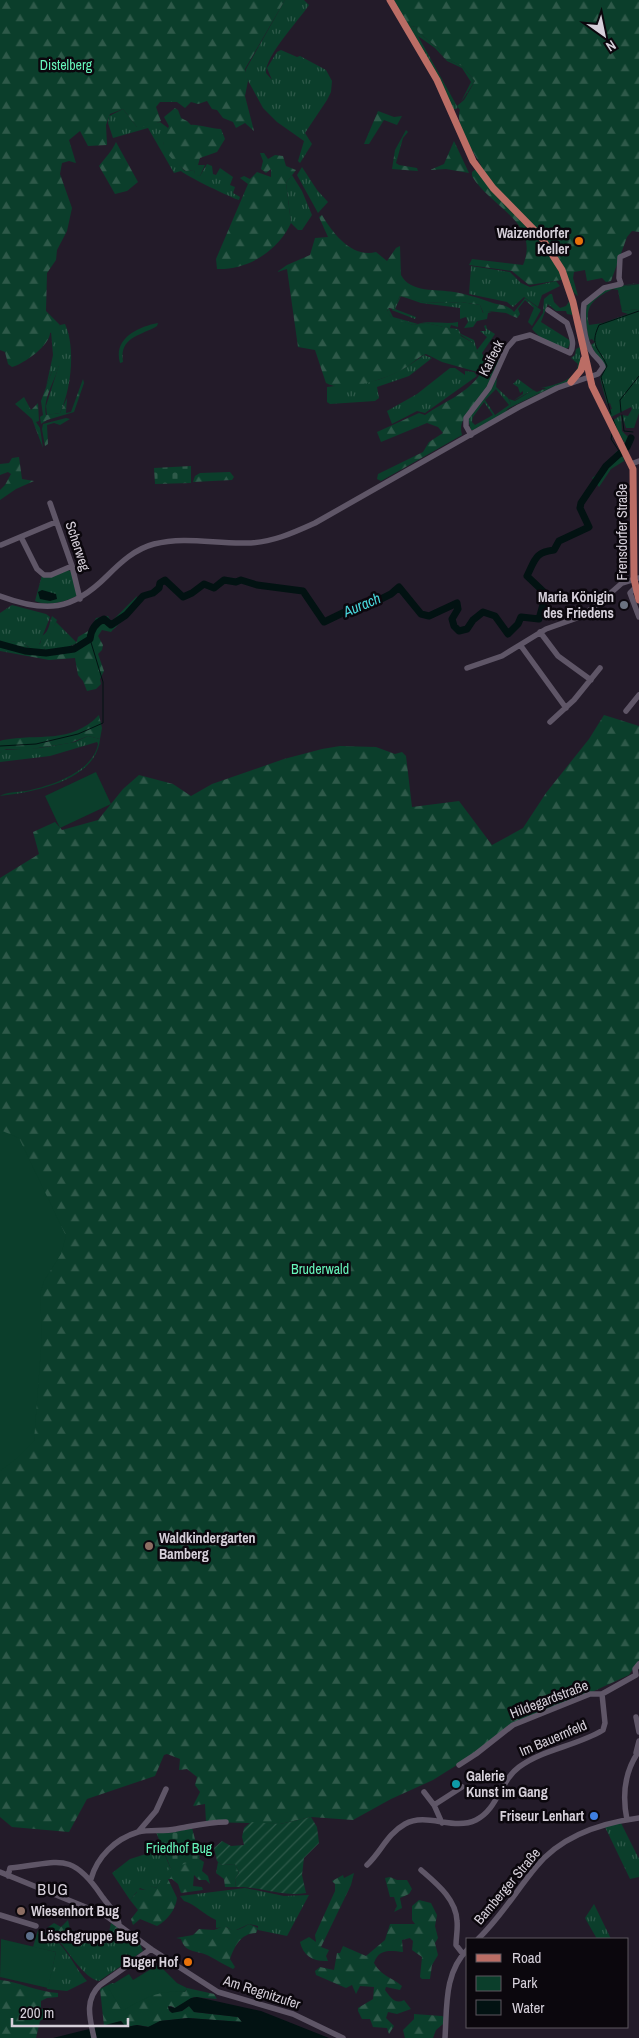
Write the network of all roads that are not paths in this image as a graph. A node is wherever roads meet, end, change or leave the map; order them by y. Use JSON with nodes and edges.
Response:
{"nodes":[{"id":1,"x":390,"y":0,"type":"edge"},
{"id":2,"x":629,"y":253,"type":"dead end"},
{"id":3,"x":548,"y":310,"type":"dead end"},
{"id":4,"x":584,"y":356,"type":"junction"},
{"id":5,"x":589,"y":377,"type":"junction"},
{"id":6,"x":572,"y":382,"type":"junction"},
{"id":7,"x":471,"y":435,"type":"junction"},
{"id":8,"x":635,"y":462,"type":"edge"},
{"id":9,"x":50,"y":502,"type":"dead end"},
{"id":10,"x":56,"y":522,"type":"junction"},
{"id":11,"x":21,"y":537,"type":"junction"},
{"id":12,"x":1,"y":544,"type":"edge"},
{"id":13,"x":72,"y":566,"type":"junction"},
{"id":14,"x":636,"y":579,"type":"edge"},
{"id":15,"x":635,"y":588,"type":"junction"},
{"id":16,"x":0,"y":596,"type":"edge"},
{"id":17,"x":82,"y":597,"type":"junction"},
{"id":18,"x":639,"y":600,"type":"edge"},
{"id":19,"x":639,"y":617,"type":"edge"},
{"id":20,"x":540,"y":632,"type":"junction"},
{"id":21,"x":521,"y":646,"type":"junction"},
{"id":22,"x":467,"y":668,"type":"dead end"},
{"id":23,"x":600,"y":668,"type":"dead end"},
{"id":24,"x":591,"y":680,"type":"junction"},
{"id":25,"x":639,"y":695,"type":"edge"},
{"id":26,"x":566,"y":708,"type":"junction"},
{"id":27,"x":626,"y":711,"type":"dead end"},
{"id":28,"x":550,"y":722,"type":"dead end"},
{"id":29,"x":639,"y":1664,"type":"edge"},
{"id":30,"x":637,"y":1676,"type":"edge"},
{"id":31,"x":602,"y":1694,"type":"junction"},
{"id":32,"x":636,"y":1717,"type":"dead end"},
{"id":33,"x":639,"y":1732,"type":"edge"},
{"id":34,"x":639,"y":1741,"type":"edge"},
{"id":35,"x":638,"y":1753,"type":"edge"},
{"id":36,"x":458,"y":1765,"type":"dead end"},
{"id":37,"x":462,"y":1787,"type":"dead end"},
{"id":38,"x":166,"y":1790,"type":"dead end"},
{"id":39,"x":424,"y":1792,"type":"dead end"},
{"id":40,"x":434,"y":1805,"type":"junction"},
{"id":41,"x":639,"y":1818,"type":"edge"},
{"id":42,"x":627,"y":1820,"type":"junction"},
{"id":43,"x":226,"y":1822,"type":"dead end"},
{"id":44,"x":442,"y":1823,"type":"junction"},
{"id":45,"x":138,"y":1832,"type":"junction"},
{"id":46,"x":366,"y":1865,"type":"dead end"},
{"id":47,"x":421,"y":1870,"type":"dead end"},
{"id":48,"x":0,"y":1872,"type":"edge"},
{"id":49,"x":8,"y":1876,"type":"junction"},
{"id":50,"x":91,"y":1879,"type":"junction"},
{"id":51,"x":0,"y":1915,"type":"edge"},
{"id":52,"x":119,"y":1925,"type":"junction"},
{"id":53,"x":36,"y":1926,"type":"dead end"},
{"id":54,"x":479,"y":1938,"type":"edge"},
{"id":55,"x":151,"y":1949,"type":"junction"},
{"id":56,"x":465,"y":1951,"type":"edge"},
{"id":57,"x":94,"y":2038,"type":"edge"},
{"id":58,"x":343,"y":2038,"type":"edge"},
{"id":59,"x":445,"y":2038,"type":"edge"}],
"edges":[{"from":1,"to":4,"type":"main road"},
{"from":2,"to":5,"type":"street"},
{"from":3,"to":7,"type":"street","name":"Kaifeck"},
{"from":4,"to":5,"type":"main road"},
{"from":4,"to":6,"type":"main road"},
{"from":5,"to":6,"type":"street"},
{"from":5,"to":8,"type":"main road"},
{"from":6,"to":7,"type":"street"},
{"from":7,"to":17,"type":"street"},
{"from":8,"to":14,"type":"main road","name":"Frensdorfer Straße"},
{"from":9,"to":10,"type":"street","name":"Scherweg"},
{"from":10,"to":11,"type":"street"},
{"from":10,"to":13,"type":"street","name":"Scherweg"},
{"from":11,"to":12,"type":"street"},
{"from":11,"to":13,"type":"street"},
{"from":13,"to":17,"type":"street","name":"Scherweg"},
{"from":14,"to":15,"type":"main road","name":"Frensdorfer Straße"},
{"from":14,"to":20,"type":"street"},
{"from":15,"to":18,"type":"main road","name":"Frensdorfer Straße"},
{"from":15,"to":19,"type":"street"},
{"from":16,"to":17,"type":"street"},
{"from":20,"to":21,"type":"street"},
{"from":20,"to":24,"type":"street"},
{"from":21,"to":22,"type":"street"},
{"from":21,"to":26,"type":"street"},
{"from":23,"to":24,"type":"street"},
{"from":24,"to":26,"type":"street"},
{"from":25,"to":27,"type":"street"},
{"from":26,"to":28,"type":"street"},
{"from":29,"to":30,"type":"street"},
{"from":30,"to":31,"type":"street","name":"Hildegardstraße"},
{"from":31,"to":36,"type":"street","name":"Hildegardstraße"},
{"from":31,"to":44,"type":"street","name":"Im Bauernfeld"},
{"from":32,"to":33,"type":"street"},
{"from":34,"to":35,"type":"street"},
{"from":35,"to":42,"type":"street"},
{"from":37,"to":40,"type":"street"},
{"from":38,"to":45,"type":"street"},
{"from":39,"to":40,"type":"street"},
{"from":40,"to":44,"type":"street"},
{"from":41,"to":42,"type":"street","name":"Bamberger Straße"},
{"from":42,"to":54,"type":"street","name":"Bamberger Straße"},
{"from":43,"to":45,"type":"street"},
{"from":44,"to":46,"type":"street","name":"Im Bauernfeld"},
{"from":45,"to":50,"type":"street"},
{"from":47,"to":56,"type":"street"},
{"from":48,"to":49,"type":"street","name":"Am Regnitzufer"},
{"from":49,"to":50,"type":"street"},
{"from":49,"to":52,"type":"street","name":"Am Regnitzufer"},
{"from":50,"to":52,"type":"street"},
{"from":51,"to":53,"type":"street"},
{"from":52,"to":55,"type":"street","name":"Am Regnitzufer"},
{"from":55,"to":57,"type":"street"},
{"from":55,"to":58,"type":"street","name":"Am Regnitzufer"},
{"from":56,"to":59,"type":"street"}]}
